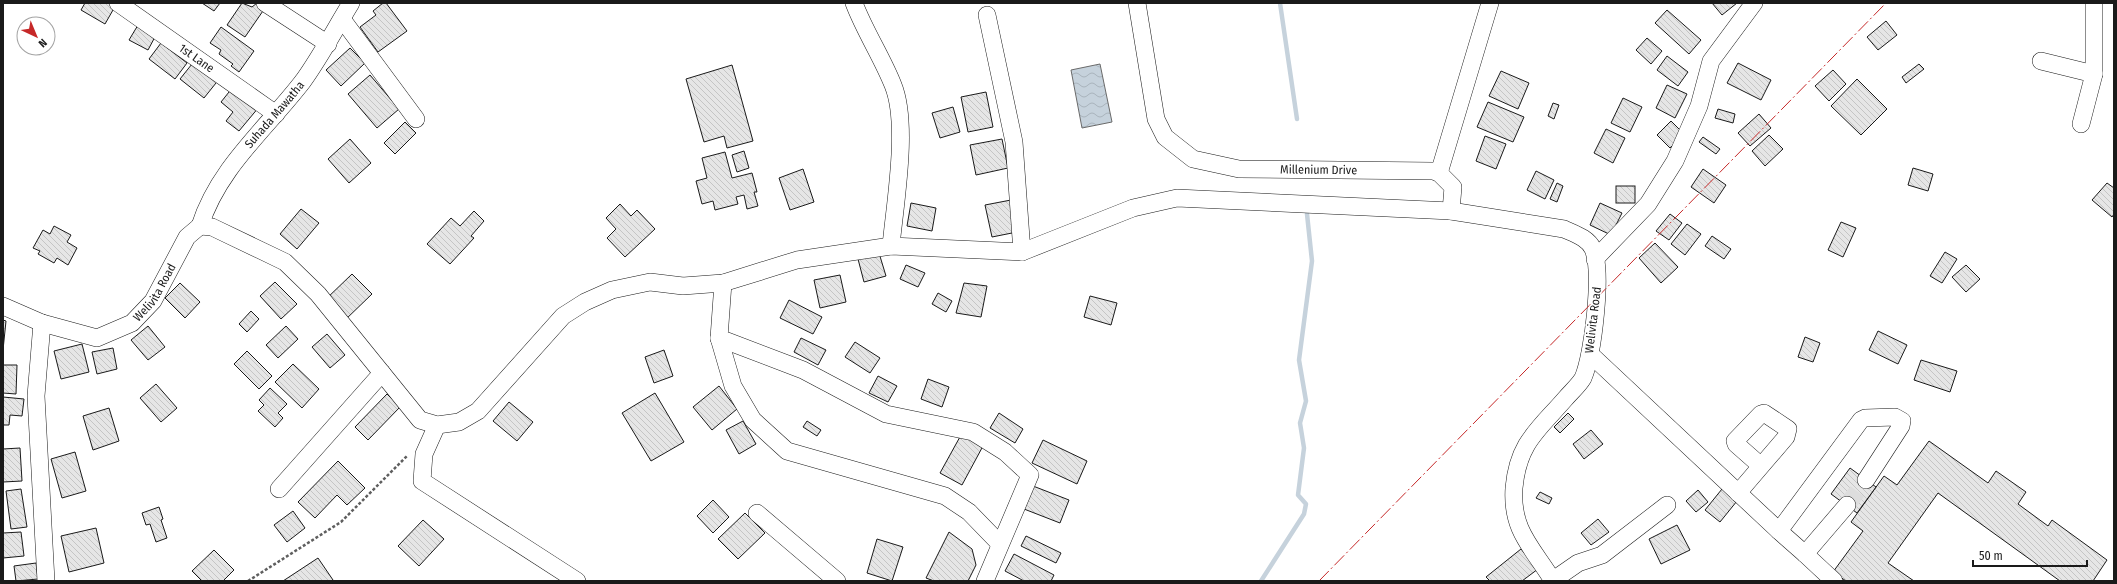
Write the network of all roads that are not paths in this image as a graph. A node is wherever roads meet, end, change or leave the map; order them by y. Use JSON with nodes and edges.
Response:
{"nodes":[{"id":1,"x":118,"y":3,"type":"edge"},
{"id":2,"x":265,"y":3,"type":"edge"},
{"id":3,"x":351,"y":3,"type":"edge"},
{"id":4,"x":854,"y":3,"type":"edge"},
{"id":5,"x":1137,"y":3,"type":"edge"},
{"id":6,"x":1490,"y":3,"type":"edge"},
{"id":7,"x":1754,"y":3,"type":"edge"},
{"id":8,"x":2094,"y":3,"type":"edge"},
{"id":9,"x":987,"y":15,"type":"dead end"},
{"id":10,"x":342,"y":19,"type":"junction"},
{"id":11,"x":328,"y":44,"type":"junction"},
{"id":12,"x":2041,"y":61,"type":"dead end"},
{"id":13,"x":2094,"y":74,"type":"junction"},
{"id":14,"x":276,"y":114,"type":"junction"},
{"id":15,"x":416,"y":119,"type":"dead end"},
{"id":16,"x":2082,"y":124,"type":"dead end"},
{"id":17,"x":1439,"y":174,"type":"junction"},
{"id":18,"x":1451,"y":211,"type":"junction"},
{"id":19,"x":200,"y":226,"type":"junction"},
{"id":20,"x":891,"y":246,"type":"junction"},
{"id":21,"x":1022,"y":252,"type":"junction"},
{"id":22,"x":1595,"y":259,"type":"junction"},
{"id":23,"x":723,"y":283,"type":"junction"},
{"id":24,"x":3,"y":306,"type":"edge"},
{"id":25,"x":42,"y":323,"type":"junction"},
{"id":26,"x":719,"y":338,"type":"junction"},
{"id":27,"x":1590,"y":354,"type":"junction"},
{"id":28,"x":382,"y":373,"type":"junction"},
{"id":29,"x":437,"y":425,"type":"junction"},
{"id":30,"x":1761,"y":466,"type":"dead end"},
{"id":31,"x":1866,"y":480,"type":"tunnel mouth"},
{"id":32,"x":279,"y":489,"type":"dead end"},
{"id":33,"x":1738,"y":493,"type":"junction"},
{"id":34,"x":1667,"y":505,"type":"dead end"},
{"id":35,"x":1846,"y":505,"type":"tunnel mouth"},
{"id":36,"x":757,"y":513,"type":"dead end"},
{"id":37,"x":1779,"y":531,"type":"junction"},
{"id":38,"x":1000,"y":544,"type":"junction"},
{"id":39,"x":1805,"y":554,"type":"junction"},
{"id":40,"x":46,"y":581,"type":"edge"},
{"id":41,"x":577,"y":581,"type":"edge"},
{"id":42,"x":837,"y":581,"type":"edge"},
{"id":43,"x":985,"y":581,"type":"edge"},
{"id":44,"x":1552,"y":581,"type":"edge"},
{"id":45,"x":1834,"y":581,"type":"edge"}],
"edges":[{"from":1,"to":14,"type":"street","name":"1st Lane"},
{"from":2,"to":11,"type":"street"},
{"from":3,"to":10,"type":"street","name":"Suhada Mawatha"},
{"from":4,"to":20,"type":"street"},
{"from":5,"to":17,"type":"street","name":"Millenium Drive"},
{"from":6,"to":17,"type":"street"},
{"from":7,"to":22,"type":"street"},
{"from":8,"to":13,"type":"street"},
{"from":9,"to":21,"type":"street"},
{"from":10,"to":11,"type":"street","name":"Suhada Mawatha"},
{"from":10,"to":15,"type":"street"},
{"from":11,"to":14,"type":"street","name":"Suhada Mawatha"},
{"from":12,"to":13,"type":"street"},
{"from":13,"to":16,"type":"street"},
{"from":14,"to":19,"type":"street","name":"Suhada Mawatha"},
{"from":17,"to":18,"type":"street"},
{"from":18,"to":21,"type":"street","name":"Welivita Road"},
{"from":18,"to":22,"type":"street","name":"Welivita Road"},
{"from":19,"to":25,"type":"street","name":"Welivita Road"},
{"from":19,"to":28,"type":"street"},
{"from":20,"to":21,"type":"street"},
{"from":20,"to":23,"type":"street"},
{"from":22,"to":27,"type":"street","name":"Welivita Road"},
{"from":23,"to":26,"type":"street"},
{"from":23,"to":29,"type":"street"},
{"from":24,"to":25,"type":"street","name":"Welivita Road"},
{"from":25,"to":40,"type":"street"},
{"from":26,"to":38,"type":"street"},
{"from":26,"to":38,"type":"street"},
{"from":27,"to":33,"type":"street"},
{"from":27,"to":44,"type":"street","name":"Welivita Road"},
{"from":28,"to":29,"type":"street"},
{"from":28,"to":32,"type":"street"},
{"from":29,"to":41,"type":"street"},
{"from":30,"to":33,"type":"street"},
{"from":31,"to":37,"type":"street"},
{"from":33,"to":37,"type":"street"},
{"from":34,"to":44,"type":"street"},
{"from":35,"to":39,"type":"street"},
{"from":36,"to":42,"type":"street"},
{"from":37,"to":39,"type":"street"},
{"from":38,"to":43,"type":"street"},
{"from":39,"to":45,"type":"street"}]}
